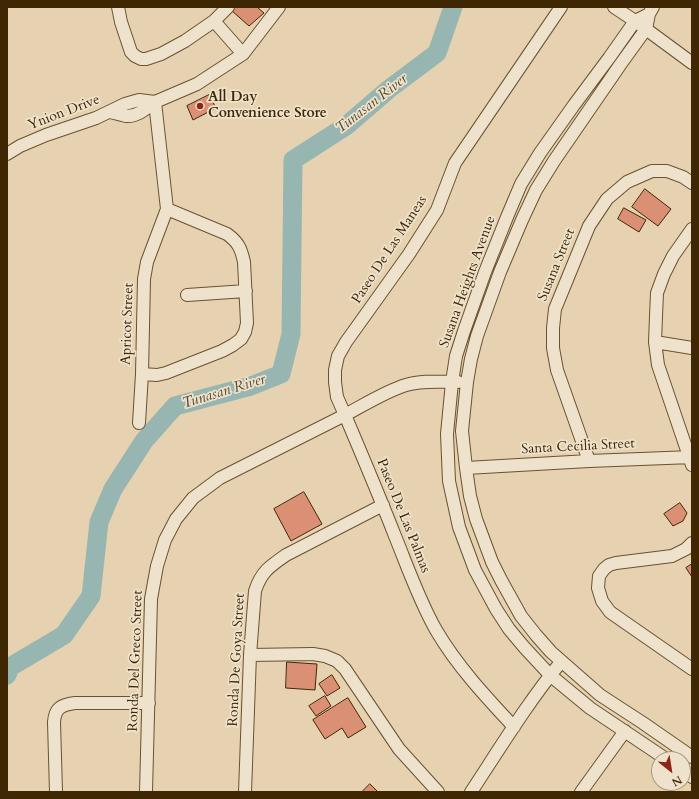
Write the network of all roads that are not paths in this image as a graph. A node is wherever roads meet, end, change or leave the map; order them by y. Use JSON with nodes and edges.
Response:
{"nodes":[{"id":1,"x":118,"y":7,"type":"edge"},
{"id":2,"x":228,"y":7,"type":"edge"},
{"id":3,"x":278,"y":7,"type":"edge"},
{"id":4,"x":561,"y":7,"type":"edge"},
{"id":5,"x":614,"y":7,"type":"edge"},
{"id":6,"x":651,"y":10,"type":"edge"},
{"id":7,"x":635,"y":20,"type":"junction"},
{"id":8,"x":214,"y":22,"type":"junction"},
{"id":9,"x":646,"y":29,"type":"junction"},
{"id":10,"x":243,"y":54,"type":"junction"},
{"id":11,"x":692,"y":63,"type":"edge"},
{"id":12,"x":155,"y":102,"type":"junction"},
{"id":13,"x":110,"y":112,"type":"junction"},
{"id":14,"x":7,"y":154,"type":"edge"},
{"id":15,"x":692,"y":183,"type":"edge"},
{"id":16,"x":167,"y":209,"type":"junction"},
{"id":17,"x":692,"y":229,"type":"edge"},
{"id":18,"x":246,"y":291,"type":"junction"},
{"id":19,"x":187,"y":295,"type":"dead end"},
{"id":20,"x":656,"y":342,"type":"junction"},
{"id":21,"x":692,"y":348,"type":"edge"},
{"id":22,"x":142,"y":374,"type":"junction"},
{"id":23,"x":452,"y":382,"type":"junction"},
{"id":24,"x":467,"y":382,"type":"junction"},
{"id":25,"x":345,"y":415,"type":"junction"},
{"id":26,"x":140,"y":423,"type":"dead end"},
{"id":27,"x":691,"y":460,"type":"edge"},
{"id":28,"x":589,"y":461,"type":"junction"},
{"id":29,"x":466,"y":468,"type":"junction"},
{"id":30,"x":383,"y":505,"type":"junction"},
{"id":31,"x":692,"y":543,"type":"edge"},
{"id":32,"x":250,"y":655,"type":"junction"},
{"id":33,"x":561,"y":662,"type":"junction"},
{"id":34,"x":692,"y":669,"type":"edge"},
{"id":35,"x":550,"y":675,"type":"junction"},
{"id":36,"x":149,"y":702,"type":"junction"},
{"id":37,"x":514,"y":728,"type":"junction"},
{"id":38,"x":625,"y":731,"type":"junction"},
{"id":39,"x":654,"y":751,"type":"edge"},
{"id":40,"x":692,"y":757,"type":"edge"},
{"id":41,"x":56,"y":792,"type":"edge"},
{"id":42,"x":146,"y":792,"type":"edge"},
{"id":43,"x":245,"y":792,"type":"edge"},
{"id":44,"x":438,"y":792,"type":"edge"},
{"id":45,"x":471,"y":792,"type":"edge"},
{"id":46,"x":581,"y":792,"type":"edge"}],
"edges":[{"from":1,"to":8,"type":"street"},
{"from":2,"to":8,"type":"street"},
{"from":3,"to":10,"type":"street"},
{"from":4,"to":25,"type":"street","name":"Paseo De Las Maneas"},
{"from":5,"to":7,"type":"street"},
{"from":6,"to":7,"type":"street","name":"Susana Heights Avenue"},
{"from":6,"to":9,"type":"street","name":"Susana Heights Avenue"},
{"from":7,"to":9,"type":"street"},
{"from":7,"to":23,"type":"street","name":"Susana Heights Avenue"},
{"from":8,"to":10,"type":"street"},
{"from":9,"to":11,"type":"street"},
{"from":9,"to":24,"type":"street","name":"Susana Heights Avenue"},
{"from":10,"to":12,"type":"street"},
{"from":12,"to":13,"type":"street","name":"Ynion Drive"},
{"from":12,"to":13,"type":"street"},
{"from":12,"to":16,"type":"street","name":"Apricot Street"},
{"from":13,"to":14,"type":"street","name":"Ynion Drive"},
{"from":15,"to":28,"type":"street","name":"Susana Street"},
{"from":16,"to":18,"type":"street","name":"Apricot Street"},
{"from":16,"to":22,"type":"street","name":"Apricot Street"},
{"from":17,"to":20,"type":"street"},
{"from":18,"to":19,"type":"street"},
{"from":18,"to":22,"type":"street","name":"Apricot Street"},
{"from":20,"to":21,"type":"street"},
{"from":20,"to":27,"type":"street"},
{"from":22,"to":26,"type":"street"},
{"from":23,"to":24,"type":"street"},
{"from":23,"to":25,"type":"street"},
{"from":23,"to":35,"type":"street","name":"Susana Heights Avenue"},
{"from":24,"to":29,"type":"street","name":"Susana Heights Avenue"},
{"from":25,"to":30,"type":"street","name":"Paseo De Las Palmas"},
{"from":25,"to":36,"type":"street","name":"Ronda Del Greco Street"},
{"from":27,"to":28,"type":"street","name":"Santa Cecilia Street"},
{"from":28,"to":29,"type":"street","name":"Santa Cecilia Street"},
{"from":29,"to":33,"type":"street","name":"Susana Heights Avenue"},
{"from":30,"to":32,"type":"street","name":"Ronda De Goya Street"},
{"from":30,"to":37,"type":"street","name":"Paseo De Las Palmas"},
{"from":31,"to":34,"type":"street"},
{"from":32,"to":43,"type":"street","name":"Ronda De Goya Street"},
{"from":32,"to":44,"type":"street"},
{"from":33,"to":35,"type":"street"},
{"from":33,"to":40,"type":"street","name":"Susana Heights Avenue"},
{"from":35,"to":37,"type":"street"},
{"from":35,"to":38,"type":"street","name":"Susana Heights Avenue"},
{"from":36,"to":41,"type":"street"},
{"from":36,"to":42,"type":"street","name":"Ronda Del Greco Street"},
{"from":37,"to":45,"type":"street"},
{"from":38,"to":39,"type":"street","name":"Susana Heights Avenue"},
{"from":38,"to":46,"type":"street"}]}
